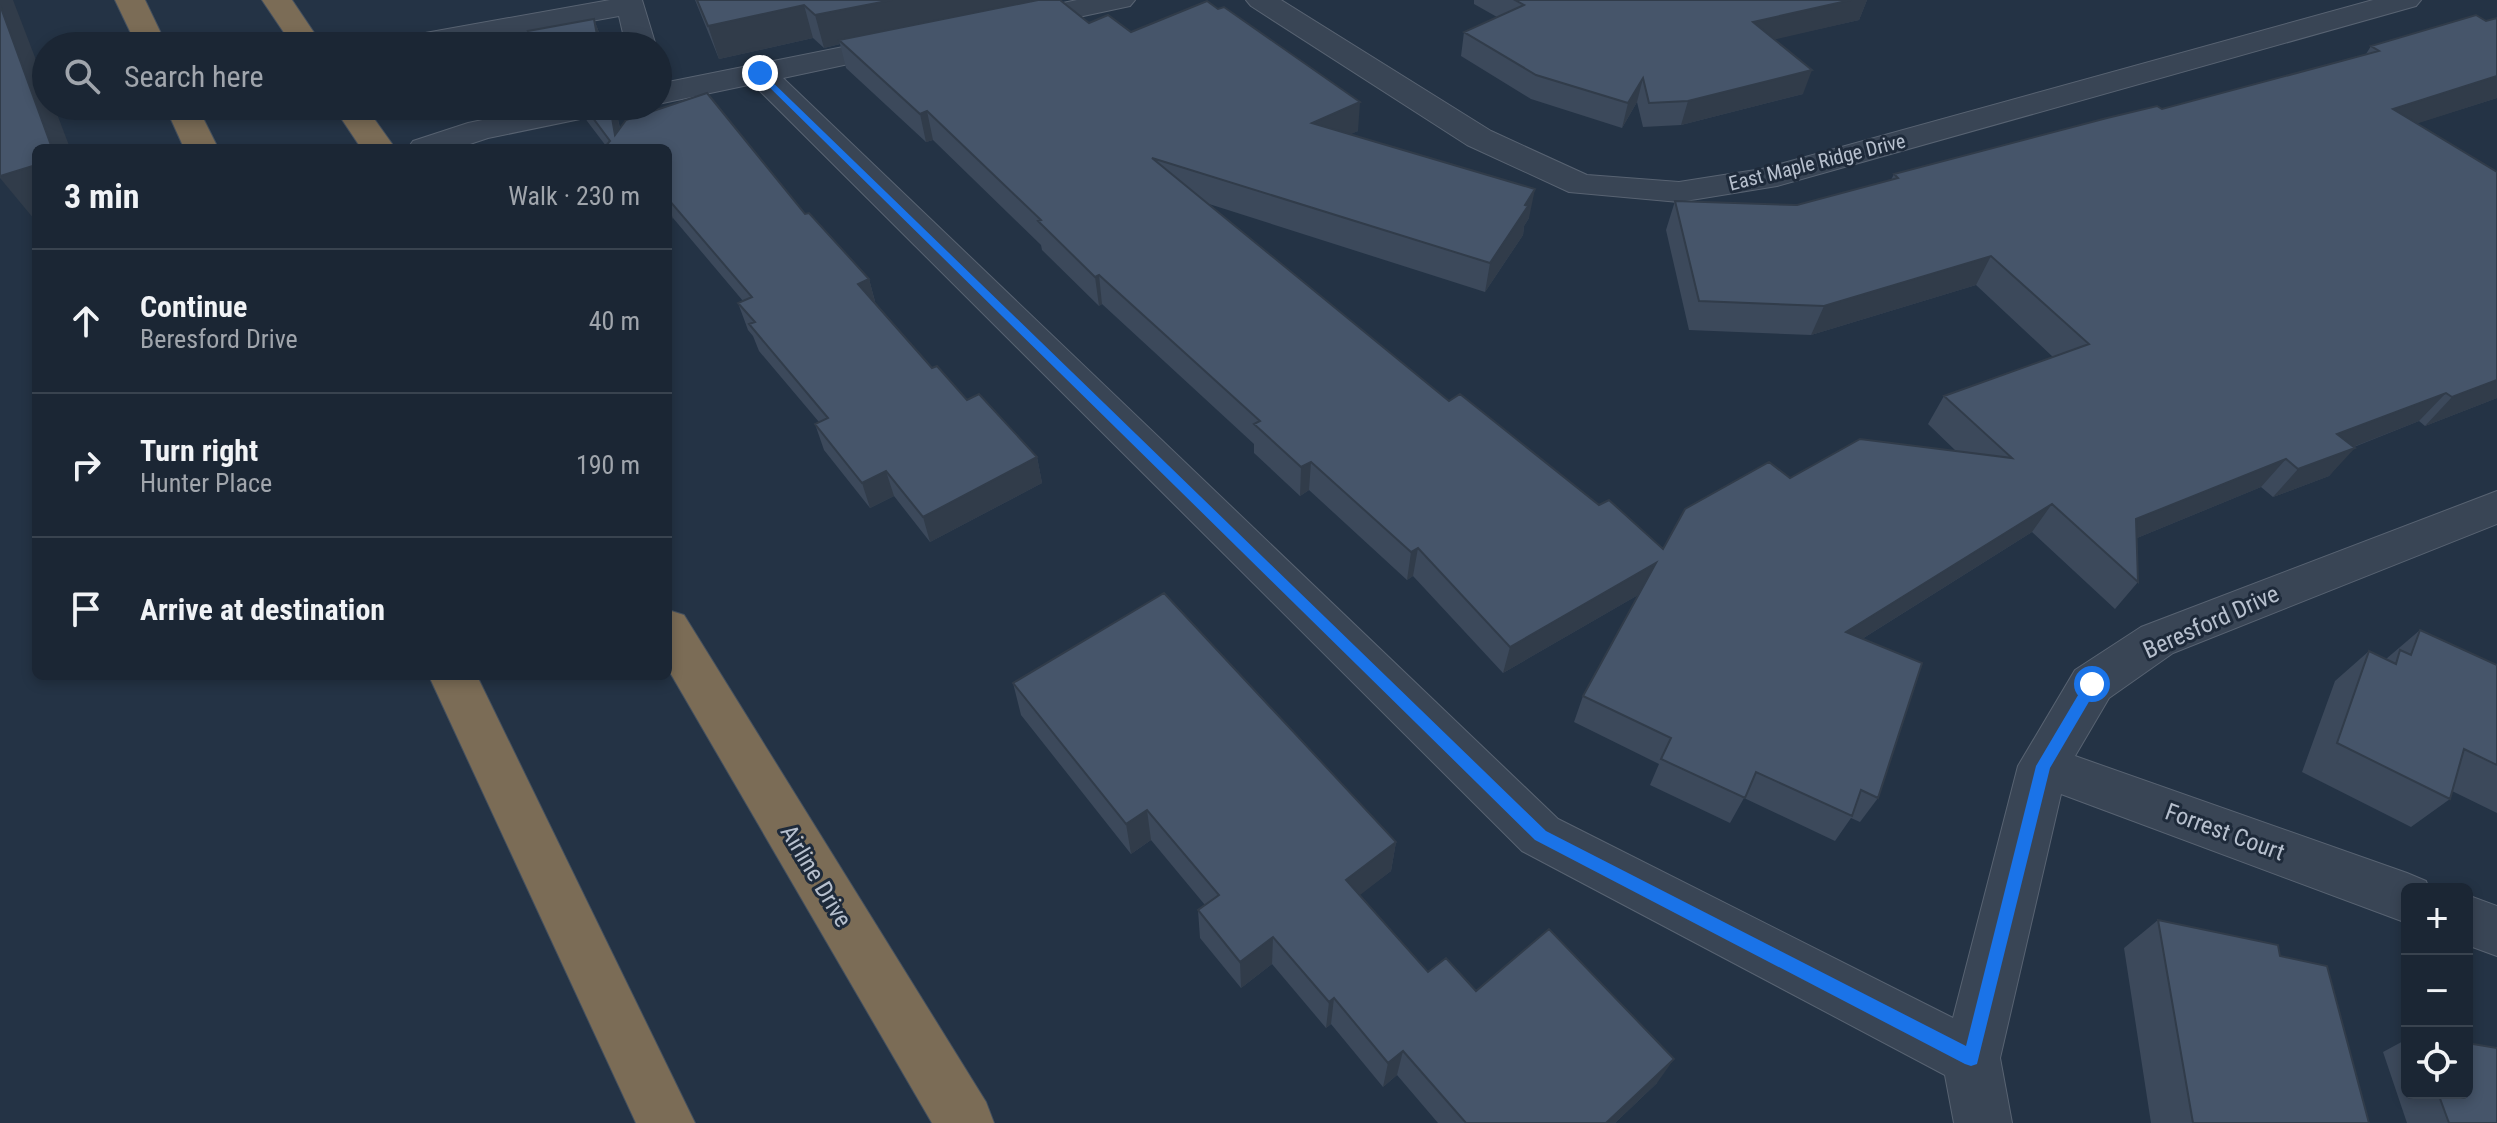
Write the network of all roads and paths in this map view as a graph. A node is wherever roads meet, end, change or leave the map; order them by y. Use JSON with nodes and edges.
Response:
{"nodes":[{"id":1,"x":130,"y":0,"type":"edge"},
{"id":2,"x":277,"y":0,"type":"edge"},
{"id":3,"x":1120,"y":0,"type":"edge"},
{"id":4,"x":1261,"y":0,"type":"edge"},
{"id":5,"x":2406,"y":0,"type":"edge"},
{"id":6,"x":979,"y":28,"type":"edge"},
{"id":7,"x":145,"y":32,"type":"edge"},
{"id":8,"x":299,"y":32,"type":"edge"},
{"id":9,"x":481,"y":32,"type":"edge"},
{"id":10,"x":638,"y":32,"type":"edge"},
{"id":11,"x":932,"y":38,"type":"edge"},
{"id":12,"x":760,"y":73,"type":"junction"},
{"id":13,"x":672,"y":91,"type":"edge"},
{"id":14,"x":188,"y":120,"type":"edge"},
{"id":15,"x":359,"y":120,"type":"edge"},
{"id":16,"x":529,"y":120,"type":"edge"},
{"id":17,"x":199,"y":144,"type":"edge"},
{"id":18,"x":375,"y":144,"type":"edge"},
{"id":19,"x":437,"y":144,"type":"edge"},
{"id":20,"x":2497,"y":507,"type":"edge"},
{"id":21,"x":672,"y":635,"type":"edge"},
{"id":22,"x":455,"y":680,"type":"edge"},
{"id":23,"x":2043,"y":766,"type":"junction"},
{"id":24,"x":2401,"y":896,"type":"edge"},
{"id":25,"x":2473,"y":922,"type":"edge"},
{"id":26,"x":2497,"y":931,"type":"edge"},
{"id":27,"x":1971,"y":1058,"type":"junction"},
{"id":28,"x":666,"y":1123,"type":"edge"},
{"id":29,"x":965,"y":1123,"type":"edge"},
{"id":30,"x":1983,"y":1123,"type":"edge"}],
"edges":[{"from":1,"to":7,"type":"highway"},
{"from":2,"to":8,"type":"highway"},
{"from":3,"to":6,"type":"street"},
{"from":4,"to":5,"type":"street","name":"East Maple Ridge Drive"},
{"from":9,"to":10,"type":"street"},
{"from":11,"to":12,"type":"street"},
{"from":12,"to":13,"type":"street"},
{"from":12,"to":27,"type":"street"},
{"from":14,"to":17,"type":"highway"},
{"from":15,"to":18,"type":"highway"},
{"from":16,"to":19,"type":"street"},
{"from":20,"to":23,"type":"street","name":"Beresford Drive"},
{"from":21,"to":29,"type":"highway","name":"Airline Drive"},
{"from":22,"to":28,"type":"highway"},
{"from":23,"to":24,"type":"street","name":"Forrest Court"},
{"from":23,"to":27,"type":"street","name":"Beresford Drive"},
{"from":25,"to":26,"type":"street"},
{"from":27,"to":30,"type":"street","name":"Beresford Drive"}]}
